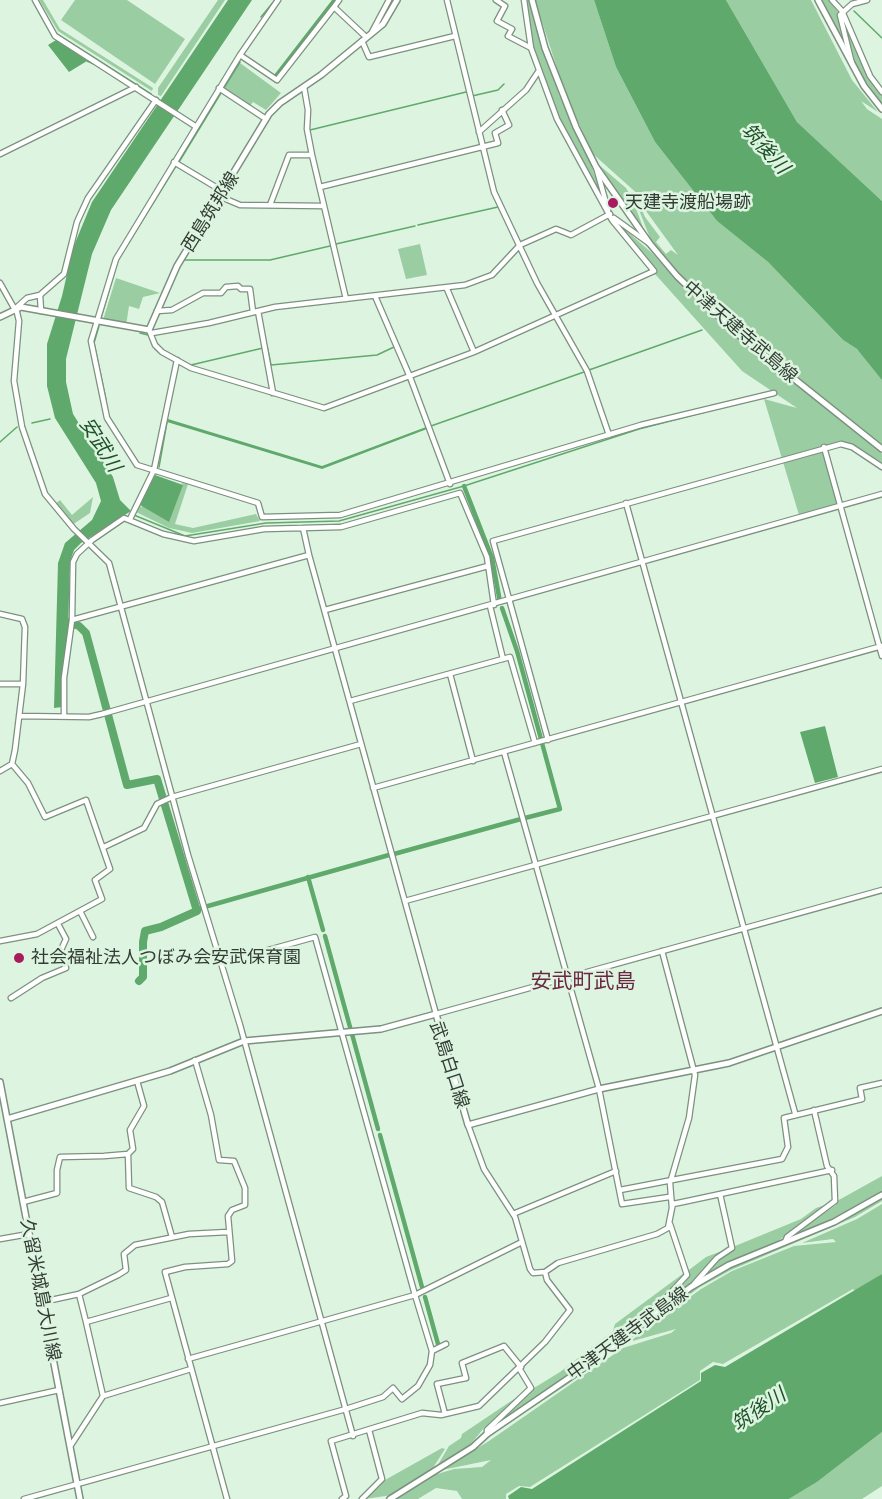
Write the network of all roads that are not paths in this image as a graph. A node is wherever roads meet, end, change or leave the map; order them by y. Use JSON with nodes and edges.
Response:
{"nodes":[{"id":1,"x":35,"y":0,"type":"edge"},
{"id":2,"x":278,"y":0,"type":"edge"},
{"id":3,"x":339,"y":0,"type":"edge"},
{"id":4,"x":389,"y":0,"type":"edge"},
{"id":5,"x":397,"y":0,"type":"edge"},
{"id":6,"x":447,"y":0,"type":"edge"},
{"id":7,"x":496,"y":0,"type":"edge"},
{"id":8,"x":524,"y":0,"type":"edge"},
{"id":9,"x":532,"y":0,"type":"edge"},
{"id":10,"x":818,"y":0,"type":"edge"},
{"id":11,"x":832,"y":0,"type":"edge"},
{"id":12,"x":867,"y":0,"type":"edge"},
{"id":13,"x":851,"y":4,"type":"edge"},
{"id":14,"x":334,"y":7,"type":"junction"},
{"id":15,"x":842,"y":11,"type":"junction"},
{"id":16,"x":372,"y":32,"type":"junction"},
{"id":17,"x":455,"y":36,"type":"junction"},
{"id":18,"x":364,"y":39,"type":"junction"},
{"id":19,"x":531,"y":48,"type":"junction"},
{"id":20,"x":240,"y":55,"type":"junction"},
{"id":21,"x":852,"y":67,"type":"junction"},
{"id":22,"x":538,"y":72,"type":"junction"},
{"id":23,"x":136,"y":87,"type":"junction"},
{"id":24,"x":304,"y":87,"type":"junction"},
{"id":25,"x":219,"y":88,"type":"junction"},
{"id":26,"x":882,"y":92,"type":"edge"},
{"id":27,"x":157,"y":100,"type":"junction"},
{"id":28,"x":882,"y":109,"type":"edge"},
{"id":29,"x":502,"y":110,"type":"junction"},
{"id":30,"x":266,"y":119,"type":"junction"},
{"id":31,"x":195,"y":126,"type":"junction"},
{"id":32,"x":479,"y":132,"type":"junction"},
{"id":33,"x":483,"y":147,"type":"junction"},
{"id":34,"x":0,"y":154,"type":"edge"},
{"id":35,"x":312,"y":155,"type":"junction"},
{"id":36,"x":174,"y":162,"type":"junction"},
{"id":37,"x":596,"y":167,"type":"junction"},
{"id":38,"x":320,"y":187,"type":"junction"},
{"id":39,"x":222,"y":195,"type":"junction"},
{"id":40,"x":270,"y":205,"type":"junction"},
{"id":41,"x":324,"y":206,"type":"junction"},
{"id":42,"x":609,"y":213,"type":"junction"},
{"id":43,"x":650,"y":244,"type":"junction"},
{"id":44,"x":520,"y":245,"type":"junction"},
{"id":45,"x":0,"y":283,"type":"edge"},
{"id":46,"x":447,"y":289,"type":"junction"},
{"id":47,"x":40,"y":295,"type":"junction"},
{"id":48,"x":375,"y":296,"type":"junction"},
{"id":49,"x":346,"y":299,"type":"junction"},
{"id":50,"x":15,"y":308,"type":"junction"},
{"id":51,"x":41,"y":311,"type":"junction"},
{"id":52,"x":157,"y":311,"type":"junction"},
{"id":53,"x":256,"y":311,"type":"junction"},
{"id":54,"x":557,"y":315,"type":"junction"},
{"id":55,"x":0,"y":317,"type":"edge"},
{"id":56,"x":96,"y":323,"type":"junction"},
{"id":57,"x":151,"y":331,"type":"junction"},
{"id":58,"x":474,"y":352,"type":"junction"},
{"id":59,"x":177,"y":360,"type":"junction"},
{"id":60,"x":410,"y":377,"type":"junction"},
{"id":61,"x":273,"y":393,"type":"junction"},
{"id":62,"x":774,"y":393,"type":"dead end"},
{"id":63,"x":609,"y":435,"type":"junction"},
{"id":64,"x":824,"y":447,"type":"junction"},
{"id":65,"x":882,"y":450,"type":"edge"},
{"id":66,"x":882,"y":467,"type":"edge"},
{"id":67,"x":154,"y":470,"type":"junction"},
{"id":68,"x":450,"y":484,"type":"junction"},
{"id":69,"x":882,"y":494,"type":"edge"},
{"id":70,"x":626,"y":503,"type":"junction"},
{"id":71,"x":841,"y":507,"type":"junction"},
{"id":72,"x":130,"y":519,"type":"junction"},
{"id":73,"x":303,"y":528,"type":"junction"},
{"id":74,"x":88,"y":544,"type":"junction"},
{"id":75,"x":309,"y":555,"type":"junction"},
{"id":76,"x":644,"y":563,"type":"junction"},
{"id":77,"x":488,"y":566,"type":"junction"},
{"id":78,"x":510,"y":601,"type":"junction"},
{"id":79,"x":492,"y":606,"type":"junction"},
{"id":80,"x":122,"y":607,"type":"junction"},
{"id":81,"x":325,"y":610,"type":"junction"},
{"id":82,"x":0,"y":614,"type":"edge"},
{"id":83,"x":72,"y":620,"type":"junction"},
{"id":84,"x":881,"y":647,"type":"edge"},
{"id":85,"x":336,"y":649,"type":"junction"},
{"id":86,"x":882,"y":656,"type":"edge"},
{"id":87,"x":503,"y":659,"type":"junction"},
{"id":88,"x":450,"y":674,"type":"junction"},
{"id":89,"x":0,"y":684,"type":"edge"},
{"id":90,"x":23,"y":684,"type":"junction"},
{"id":91,"x":350,"y":701,"type":"junction"},
{"id":92,"x":682,"y":701,"type":"junction"},
{"id":93,"x":147,"y":702,"type":"junction"},
{"id":94,"x":64,"y":715,"type":"junction"},
{"id":95,"x":19,"y":716,"type":"junction"},
{"id":96,"x":548,"y":740,"type":"junction"},
{"id":97,"x":535,"y":743,"type":"junction"},
{"id":98,"x":361,"y":744,"type":"junction"},
{"id":99,"x":504,"y":752,"type":"junction"},
{"id":100,"x":473,"y":761,"type":"junction"},
{"id":101,"x":12,"y":764,"type":"junction"},
{"id":102,"x":882,"y":769,"type":"edge"},
{"id":103,"x":0,"y":771,"type":"edge"},
{"id":104,"x":373,"y":788,"type":"junction"},
{"id":105,"x":171,"y":798,"type":"junction"},
{"id":106,"x":714,"y":816,"type":"junction"},
{"id":107,"x":104,"y":847,"type":"junction"},
{"id":108,"x":536,"y":864,"type":"junction"},
{"id":109,"x":882,"y":890,"type":"edge"},
{"id":110,"x":405,"y":901,"type":"junction"},
{"id":111,"x":80,"y":911,"type":"junction"},
{"id":112,"x":58,"y":924,"type":"junction"},
{"id":113,"x":746,"y":928,"type":"junction"},
{"id":114,"x":93,"y":937,"type":"dead end"},
{"id":115,"x":0,"y":941,"type":"edge"},
{"id":116,"x":662,"y":951,"type":"junction"},
{"id":117,"x":221,"y":963,"type":"junction"},
{"id":118,"x":568,"y":977,"type":"junction"},
{"id":119,"x":11,"y":998,"type":"dead end"},
{"id":120,"x":882,"y":1011,"type":"edge"},
{"id":121,"x":436,"y":1014,"type":"junction"},
{"id":122,"x":342,"y":1032,"type":"junction"},
{"id":123,"x":244,"y":1041,"type":"junction"},
{"id":124,"x":778,"y":1047,"type":"junction"},
{"id":125,"x":195,"y":1060,"type":"junction"},
{"id":126,"x":695,"y":1071,"type":"junction"},
{"id":127,"x":137,"y":1081,"type":"junction"},
{"id":128,"x":0,"y":1082,"type":"edge"},
{"id":129,"x":882,"y":1083,"type":"edge"},
{"id":130,"x":599,"y":1089,"type":"junction"},
{"id":131,"x":814,"y":1110,"type":"junction"},
{"id":132,"x":795,"y":1113,"type":"junction"},
{"id":133,"x":7,"y":1119,"type":"junction"},
{"id":134,"x":468,"y":1125,"type":"junction"},
{"id":135,"x":128,"y":1154,"type":"junction"},
{"id":136,"x":832,"y":1170,"type":"junction"},
{"id":137,"x":616,"y":1171,"type":"junction"},
{"id":138,"x":671,"y":1179,"type":"junction"},
{"id":139,"x":620,"y":1190,"type":"junction"},
{"id":140,"x":720,"y":1194,"type":"junction"},
{"id":141,"x":882,"y":1195,"type":"edge"},
{"id":142,"x":669,"y":1197,"type":"junction"},
{"id":143,"x":23,"y":1202,"type":"junction"},
{"id":144,"x":672,"y":1208,"type":"junction"},
{"id":145,"x":513,"y":1214,"type":"junction"},
{"id":146,"x":670,"y":1224,"type":"junction"},
{"id":147,"x":228,"y":1232,"type":"junction"},
{"id":148,"x":29,"y":1234,"type":"junction"},
{"id":149,"x":172,"y":1237,"type":"junction"},
{"id":150,"x":0,"y":1239,"type":"edge"},
{"id":151,"x":522,"y":1242,"type":"junction"},
{"id":152,"x":784,"y":1242,"type":"junction"},
{"id":153,"x":545,"y":1272,"type":"junction"},
{"id":154,"x":691,"y":1287,"type":"junction"},
{"id":155,"x":79,"y":1294,"type":"junction"},
{"id":156,"x":415,"y":1295,"type":"junction"},
{"id":157,"x":171,"y":1298,"type":"junction"},
{"id":158,"x":42,"y":1302,"type":"junction"},
{"id":159,"x":659,"y":1311,"type":"junction"},
{"id":160,"x":86,"y":1323,"type":"junction"},
{"id":161,"x":322,"y":1323,"type":"junction"},
{"id":162,"x":446,"y":1344,"type":"dead end"},
{"id":163,"x":432,"y":1352,"type":"junction"},
{"id":164,"x":188,"y":1359,"type":"junction"},
{"id":165,"x":520,"y":1367,"type":"junction"},
{"id":166,"x":191,"y":1369,"type":"junction"},
{"id":167,"x":59,"y":1390,"type":"junction"},
{"id":168,"x":103,"y":1396,"type":"junction"},
{"id":169,"x":0,"y":1403,"type":"edge"},
{"id":170,"x":346,"y":1409,"type":"junction"},
{"id":171,"x":445,"y":1414,"type":"junction"},
{"id":172,"x":369,"y":1430,"type":"junction"},
{"id":173,"x":487,"y":1434,"type":"junction"},
{"id":174,"x":353,"y":1436,"type":"junction"},
{"id":175,"x":71,"y":1445,"type":"junction"},
{"id":176,"x":213,"y":1448,"type":"junction"},
{"id":177,"x":77,"y":1485,"type":"junction"},
{"id":178,"x":24,"y":1499,"type":"edge"},
{"id":179,"x":80,"y":1499,"type":"edge"},
{"id":180,"x":227,"y":1499,"type":"edge"},
{"id":181,"x":342,"y":1499,"type":"edge"},
{"id":182,"x":362,"y":1499,"type":"edge"},
{"id":183,"x":390,"y":1499,"type":"edge"}],
"edges":[{"from":1,"to":23,"type":"street"},
{"from":2,"to":20,"type":"street"},
{"from":3,"to":14,"type":"street"},
{"from":4,"to":16,"type":"street"},
{"from":5,"to":16,"type":"main road","name":"西島筑邦線"},
{"from":6,"to":17,"type":"street"},
{"from":7,"to":19,"type":"street"},
{"from":8,"to":19,"type":"street"},
{"from":9,"to":37,"type":"main road","name":"中津天建寺武島線"},
{"from":10,"to":21,"type":"main road"},
{"from":11,"to":15,"type":"street"},
{"from":12,"to":13,"type":"street"},
{"from":13,"to":15,"type":"street"},
{"from":14,"to":18,"type":"street"},
{"from":14,"to":20,"type":"street"},
{"from":15,"to":21,"type":"street"},
{"from":15,"to":26,"type":"street"},
{"from":16,"to":18,"type":"main road","name":"西島筑邦線"},
{"from":17,"to":18,"type":"street"},
{"from":17,"to":32,"type":"street"},
{"from":18,"to":24,"type":"main road","name":"西島筑邦線"},
{"from":19,"to":22,"type":"street"},
{"from":20,"to":25,"type":"street"},
{"from":21,"to":28,"type":"main road"},
{"from":22,"to":29,"type":"street"},
{"from":22,"to":42,"type":"street"},
{"from":23,"to":27,"type":"street"},
{"from":23,"to":34,"type":"street"},
{"from":24,"to":30,"type":"main road","name":"西島筑邦線"},
{"from":24,"to":35,"type":"street"},
{"from":25,"to":30,"type":"street"},
{"from":25,"to":31,"type":"street"},
{"from":27,"to":31,"type":"street"},
{"from":27,"to":47,"type":"street"},
{"from":29,"to":32,"type":"street"},
{"from":29,"to":33,"type":"street"},
{"from":30,"to":39,"type":"main road","name":"西島筑邦線"},
{"from":31,"to":36,"type":"street"},
{"from":32,"to":33,"type":"street"},
{"from":33,"to":38,"type":"street"},
{"from":33,"to":44,"type":"street"},
{"from":35,"to":38,"type":"street"},
{"from":35,"to":40,"type":"street"},
{"from":36,"to":39,"type":"street"},
{"from":36,"to":56,"type":"street"},
{"from":37,"to":42,"type":"street"},
{"from":37,"to":43,"type":"main road","name":"中津天建寺武島線"},
{"from":38,"to":41,"type":"street"},
{"from":39,"to":40,"type":"street"},
{"from":39,"to":52,"type":"main road","name":"西島筑邦線"},
{"from":40,"to":41,"type":"street"},
{"from":41,"to":49,"type":"street"},
{"from":42,"to":43,"type":"street"},
{"from":42,"to":44,"type":"street"},
{"from":42,"to":54,"type":"street"},
{"from":43,"to":65,"type":"main road","name":"中津天建寺武島線"},
{"from":44,"to":46,"type":"street"},
{"from":44,"to":54,"type":"street"},
{"from":45,"to":50,"type":"street"},
{"from":46,"to":48,"type":"street"},
{"from":46,"to":58,"type":"street"},
{"from":47,"to":50,"type":"street"},
{"from":47,"to":51,"type":"street"},
{"from":48,"to":49,"type":"street"},
{"from":48,"to":60,"type":"street"},
{"from":49,"to":53,"type":"street"},
{"from":50,"to":51,"type":"main road"},
{"from":50,"to":55,"type":"main road"},
{"from":50,"to":74,"type":"street"},
{"from":51,"to":56,"type":"main road"},
{"from":52,"to":53,"type":"street"},
{"from":52,"to":57,"type":"main road","name":"西島筑邦線"},
{"from":53,"to":57,"type":"street"},
{"from":53,"to":61,"type":"street"},
{"from":54,"to":58,"type":"street"},
{"from":54,"to":63,"type":"street"},
{"from":56,"to":57,"type":"main road"},
{"from":56,"to":67,"type":"street"},
{"from":57,"to":59,"type":"street"},
{"from":58,"to":60,"type":"street"},
{"from":59,"to":61,"type":"street"},
{"from":59,"to":67,"type":"street"},
{"from":60,"to":61,"type":"street"},
{"from":60,"to":68,"type":"street"},
{"from":62,"to":63,"type":"street"},
{"from":63,"to":68,"type":"street"},
{"from":64,"to":66,"type":"street"},
{"from":64,"to":70,"type":"street"},
{"from":64,"to":71,"type":"street"},
{"from":67,"to":68,"type":"street"},
{"from":67,"to":72,"type":"street"},
{"from":69,"to":71,"type":"street"},
{"from":70,"to":76,"type":"street"},
{"from":70,"to":78,"type":"street"},
{"from":71,"to":76,"type":"street"},
{"from":71,"to":84,"type":"street"},
{"from":72,"to":73,"type":"street"},
{"from":72,"to":74,"type":"street"},
{"from":73,"to":75,"type":"street"},
{"from":73,"to":77,"type":"street"},
{"from":74,"to":80,"type":"street"},
{"from":74,"to":83,"type":"street"},
{"from":75,"to":80,"type":"street"},
{"from":75,"to":81,"type":"street"},
{"from":76,"to":78,"type":"street"},
{"from":76,"to":92,"type":"street"},
{"from":77,"to":79,"type":"street"},
{"from":77,"to":81,"type":"street"},
{"from":78,"to":79,"type":"street"},
{"from":78,"to":96,"type":"street"},
{"from":79,"to":85,"type":"street"},
{"from":79,"to":87,"type":"street"},
{"from":80,"to":83,"type":"street"},
{"from":80,"to":93,"type":"street"},
{"from":81,"to":85,"type":"street"},
{"from":82,"to":90,"type":"street"},
{"from":83,"to":94,"type":"street"},
{"from":84,"to":86,"type":"street"},
{"from":84,"to":92,"type":"street"},
{"from":85,"to":91,"type":"street"},
{"from":85,"to":93,"type":"street"},
{"from":87,"to":88,"type":"street"},
{"from":87,"to":97,"type":"street"},
{"from":88,"to":91,"type":"street"},
{"from":88,"to":100,"type":"street"},
{"from":89,"to":90,"type":"street"},
{"from":90,"to":95,"type":"street"},
{"from":91,"to":98,"type":"street"},
{"from":92,"to":96,"type":"street"},
{"from":92,"to":106,"type":"street"},
{"from":93,"to":94,"type":"street"},
{"from":93,"to":105,"type":"street"},
{"from":94,"to":95,"type":"street"},
{"from":95,"to":101,"type":"street"},
{"from":96,"to":97,"type":"street"},
{"from":97,"to":99,"type":"street"},
{"from":98,"to":104,"type":"street"},
{"from":98,"to":105,"type":"street"},
{"from":99,"to":100,"type":"street"},
{"from":99,"to":108,"type":"street"},
{"from":100,"to":104,"type":"street"},
{"from":101,"to":103,"type":"street"},
{"from":101,"to":107,"type":"street"},
{"from":102,"to":106,"type":"street"},
{"from":104,"to":110,"type":"street"},
{"from":105,"to":107,"type":"street"},
{"from":105,"to":117,"type":"street"},
{"from":106,"to":108,"type":"street"},
{"from":106,"to":113,"type":"street"},
{"from":107,"to":111,"type":"street"},
{"from":108,"to":110,"type":"street"},
{"from":108,"to":118,"type":"street"},
{"from":109,"to":113,"type":"street"},
{"from":110,"to":121,"type":"street"},
{"from":111,"to":112,"type":"street"},
{"from":111,"to":114,"type":"street"},
{"from":112,"to":115,"type":"street"},
{"from":112,"to":119,"type":"street"},
{"from":113,"to":116,"type":"street"},
{"from":113,"to":124,"type":"street"},
{"from":116,"to":118,"type":"street"},
{"from":116,"to":126,"type":"street"},
{"from":117,"to":122,"type":"street"},
{"from":117,"to":123,"type":"street"},
{"from":118,"to":121,"type":"street"},
{"from":118,"to":130,"type":"street"},
{"from":120,"to":124,"type":"main road","name":"武島白口線"},
{"from":121,"to":122,"type":"main road","name":"武島白口線"},
{"from":121,"to":134,"type":"main road","name":"武島白口線"},
{"from":122,"to":123,"type":"main road","name":"武島白口線"},
{"from":122,"to":156,"type":"street"},
{"from":123,"to":125,"type":"main road","name":"武島白口線"},
{"from":123,"to":161,"type":"street"},
{"from":124,"to":126,"type":"main road","name":"武島白口線"},
{"from":124,"to":132,"type":"street"},
{"from":125,"to":127,"type":"main road","name":"武島白口線"},
{"from":125,"to":147,"type":"street"},
{"from":126,"to":130,"type":"main road","name":"武島白口線"},
{"from":126,"to":138,"type":"street"},
{"from":127,"to":133,"type":"main road","name":"武島白口線"},
{"from":127,"to":135,"type":"street"},
{"from":128,"to":133,"type":"main road","name":"久留米城島大川線"},
{"from":129,"to":131,"type":"street"},
{"from":130,"to":134,"type":"main road","name":"武島白口線"},
{"from":130,"to":137,"type":"street"},
{"from":131,"to":132,"type":"street"},
{"from":131,"to":136,"type":"street"},
{"from":132,"to":138,"type":"street"},
{"from":133,"to":143,"type":"main road","name":"久留米城島大川線"},
{"from":134,"to":145,"type":"street"},
{"from":135,"to":143,"type":"street"},
{"from":135,"to":149,"type":"street"},
{"from":136,"to":140,"type":"street"},
{"from":136,"to":152,"type":"street"},
{"from":137,"to":139,"type":"street"},
{"from":137,"to":145,"type":"street"},
{"from":138,"to":139,"type":"street"},
{"from":138,"to":142,"type":"street"},
{"from":139,"to":142,"type":"street"},
{"from":140,"to":144,"type":"street"},
{"from":140,"to":154,"type":"street"},
{"from":141,"to":152,"type":"main road","name":"中津天建寺武島線"},
{"from":142,"to":144,"type":"street"},
{"from":143,"to":148,"type":"main road","name":"久留米城島大川線"},
{"from":144,"to":146,"type":"street"},
{"from":145,"to":151,"type":"street"},
{"from":146,"to":153,"type":"street"},
{"from":146,"to":159,"type":"street"},
{"from":147,"to":149,"type":"street"},
{"from":147,"to":157,"type":"street"},
{"from":148,"to":150,"type":"street"},
{"from":148,"to":158,"type":"main road","name":"久留米城島大川線"},
{"from":149,"to":155,"type":"street"},
{"from":151,"to":153,"type":"street"},
{"from":151,"to":156,"type":"street"},
{"from":152,"to":154,"type":"main road","name":"中津天建寺武島線"},
{"from":153,"to":165,"type":"street"},
{"from":154,"to":159,"type":"main road","name":"中津天建寺武島線"},
{"from":155,"to":158,"type":"street"},
{"from":155,"to":160,"type":"street"},
{"from":156,"to":161,"type":"street"},
{"from":156,"to":163,"type":"street"},
{"from":157,"to":160,"type":"street"},
{"from":157,"to":164,"type":"street"},
{"from":158,"to":167,"type":"main road","name":"久留米城島大川線"},
{"from":159,"to":173,"type":"main road","name":"中津天建寺武島線"},
{"from":160,"to":168,"type":"street"},
{"from":161,"to":164,"type":"street"},
{"from":161,"to":170,"type":"street"},
{"from":162,"to":163,"type":"street"},
{"from":163,"to":170,"type":"street"},
{"from":164,"to":166,"type":"street"},
{"from":165,"to":171,"type":"street"},
{"from":165,"to":171,"type":"street"},
{"from":165,"to":173,"type":"street"},
{"from":166,"to":168,"type":"street"},
{"from":166,"to":176,"type":"street"},
{"from":167,"to":169,"type":"street"},
{"from":167,"to":175,"type":"main road","name":"久留米城島大川線"},
{"from":168,"to":175,"type":"street"},
{"from":170,"to":174,"type":"street"},
{"from":170,"to":176,"type":"street"},
{"from":171,"to":172,"type":"street"},
{"from":172,"to":174,"type":"street"},
{"from":172,"to":182,"type":"street"},
{"from":173,"to":183,"type":"main road","name":"中津天建寺武島線"},
{"from":174,"to":181,"type":"street"},
{"from":175,"to":177,"type":"main road","name":"久留米城島大川線"},
{"from":176,"to":177,"type":"street"},
{"from":176,"to":180,"type":"street"},
{"from":177,"to":178,"type":"street"},
{"from":177,"to":179,"type":"main road","name":"久留米城島大川線"}]}
